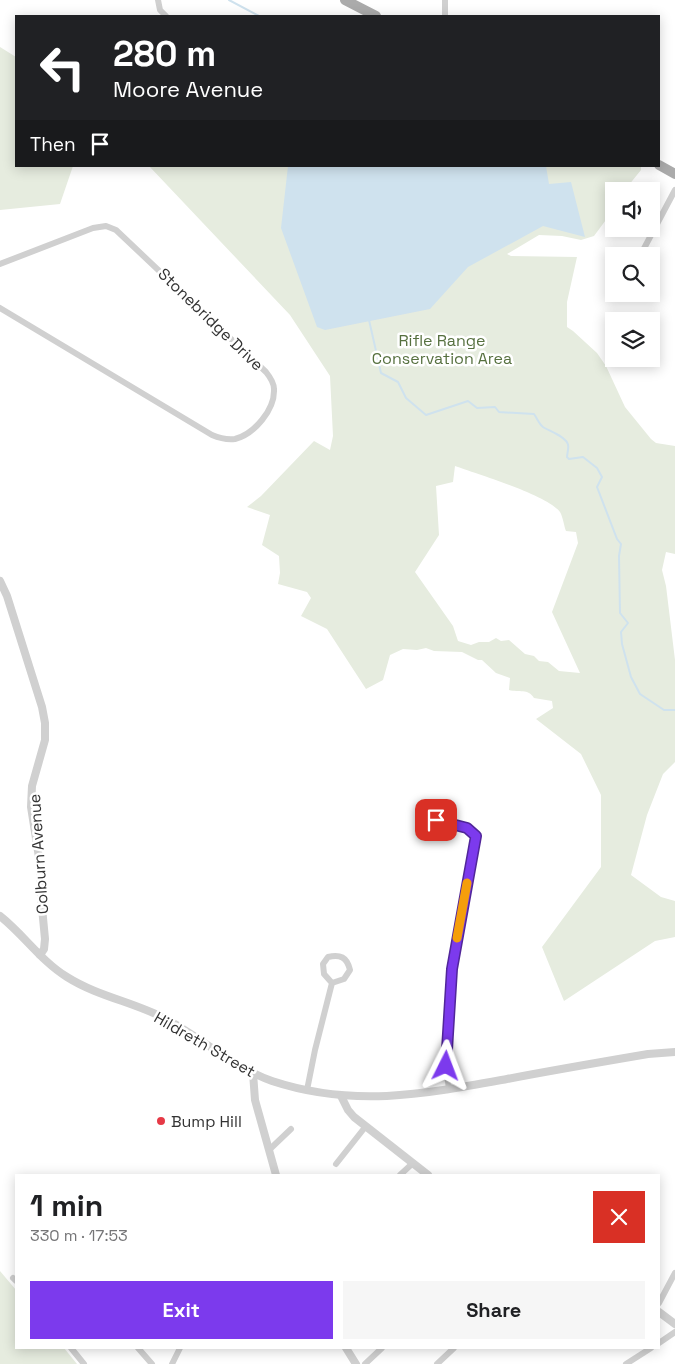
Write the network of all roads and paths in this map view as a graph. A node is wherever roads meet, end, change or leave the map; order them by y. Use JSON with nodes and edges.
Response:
{"nodes":[{"id":1,"x":158,"y":0,"type":"edge"},
{"id":2,"x":345,"y":0,"type":"edge"},
{"id":3,"x":445,"y":0,"type":"edge"},
{"id":4,"x":165,"y":15,"type":"edge"},
{"id":5,"x":374,"y":15,"type":"edge"},
{"id":6,"x":445,"y":15,"type":"edge"},
{"id":7,"x":660,"y":166,"type":"edge"},
{"id":8,"x":675,"y":174,"type":"edge"},
{"id":9,"x":675,"y":190,"type":"edge"},
{"id":10,"x":645,"y":247,"type":"edge"},
{"id":11,"x":0,"y":264,"type":"edge"},
{"id":12,"x":0,"y":308,"type":"edge"},
{"id":13,"x":0,"y":581,"type":"edge"},
{"id":14,"x":436,"y":820,"type":"dead end"},
{"id":15,"x":0,"y":916,"type":"edge"},
{"id":16,"x":40,"y":955,"type":"junction"},
{"id":17,"x":332,"y":983,"type":"junction"},
{"id":18,"x":675,"y":1052,"type":"edge"},
{"id":19,"x":253,"y":1073,"type":"junction"},
{"id":20,"x":449,"y":1089,"type":"junction"},
{"id":21,"x":307,"y":1090,"type":"junction"},
{"id":22,"x":341,"y":1096,"type":"junction"},
{"id":23,"x":366,"y":1126,"type":"junction"},
{"id":24,"x":291,"y":1129,"type":"dead end"},
{"id":25,"x":270,"y":1150,"type":"junction"},
{"id":26,"x":413,"y":1163,"type":"junction"},
{"id":27,"x":336,"y":1164,"type":"dead end"},
{"id":28,"x":276,"y":1174,"type":"edge"},
{"id":29,"x":401,"y":1174,"type":"edge"},
{"id":30,"x":427,"y":1174,"type":"edge"},
{"id":31,"x":675,"y":1273,"type":"edge"},
{"id":32,"x":660,"y":1301,"type":"edge"},
{"id":33,"x":660,"y":1313,"type":"edge"},
{"id":34,"x":675,"y":1324,"type":"edge"},
{"id":35,"x":675,"y":1332,"type":"edge"},
{"id":36,"x":660,"y":1342,"type":"edge"},
{"id":37,"x":72,"y":1349,"type":"edge"},
{"id":38,"x":139,"y":1349,"type":"edge"},
{"id":39,"x":180,"y":1349,"type":"edge"},
{"id":40,"x":347,"y":1349,"type":"edge"},
{"id":41,"x":381,"y":1349,"type":"edge"},
{"id":42,"x":453,"y":1349,"type":"edge"},
{"id":43,"x":649,"y":1349,"type":"edge"},
{"id":44,"x":84,"y":1364,"type":"edge"},
{"id":45,"x":152,"y":1364,"type":"edge"},
{"id":46,"x":172,"y":1364,"type":"edge"},
{"id":47,"x":356,"y":1364,"type":"edge"},
{"id":48,"x":365,"y":1364,"type":"edge"},
{"id":49,"x":437,"y":1364,"type":"edge"},
{"id":50,"x":626,"y":1364,"type":"edge"}],
"edges":[{"from":1,"to":4,"type":"street"},
{"from":2,"to":5,"type":"main road"},
{"from":3,"to":6,"type":"street"},
{"from":7,"to":8,"type":"main road"},
{"from":9,"to":10,"type":"street"},
{"from":11,"to":12,"type":"street","name":"Stonebridge Drive"},
{"from":13,"to":16,"type":"street","name":"Colburn Avenue"},
{"from":14,"to":20,"type":"street"},
{"from":15,"to":16,"type":"street","name":"Hildreth Street"},
{"from":16,"to":19,"type":"street","name":"Hildreth Street"},
{"from":17,"to":17,"type":"street"},
{"from":17,"to":21,"type":"street"},
{"from":18,"to":20,"type":"street","name":"Hildreth Street"},
{"from":19,"to":21,"type":"street","name":"Hildreth Street"},
{"from":19,"to":25,"type":"street"},
{"from":20,"to":22,"type":"street","name":"Hildreth Street"},
{"from":21,"to":22,"type":"street","name":"Hildreth Street"},
{"from":22,"to":23,"type":"street"},
{"from":23,"to":26,"type":"street"},
{"from":23,"to":27,"type":"street"},
{"from":24,"to":25,"type":"street"},
{"from":25,"to":28,"type":"street"},
{"from":26,"to":29,"type":"street"},
{"from":26,"to":30,"type":"street"},
{"from":31,"to":32,"type":"street"},
{"from":33,"to":34,"type":"street"},
{"from":35,"to":36,"type":"street"},
{"from":37,"to":44,"type":"street"},
{"from":38,"to":45,"type":"street"},
{"from":39,"to":46,"type":"street"},
{"from":40,"to":47,"type":"street"},
{"from":41,"to":48,"type":"street"},
{"from":42,"to":49,"type":"street"},
{"from":43,"to":50,"type":"street"}]}
